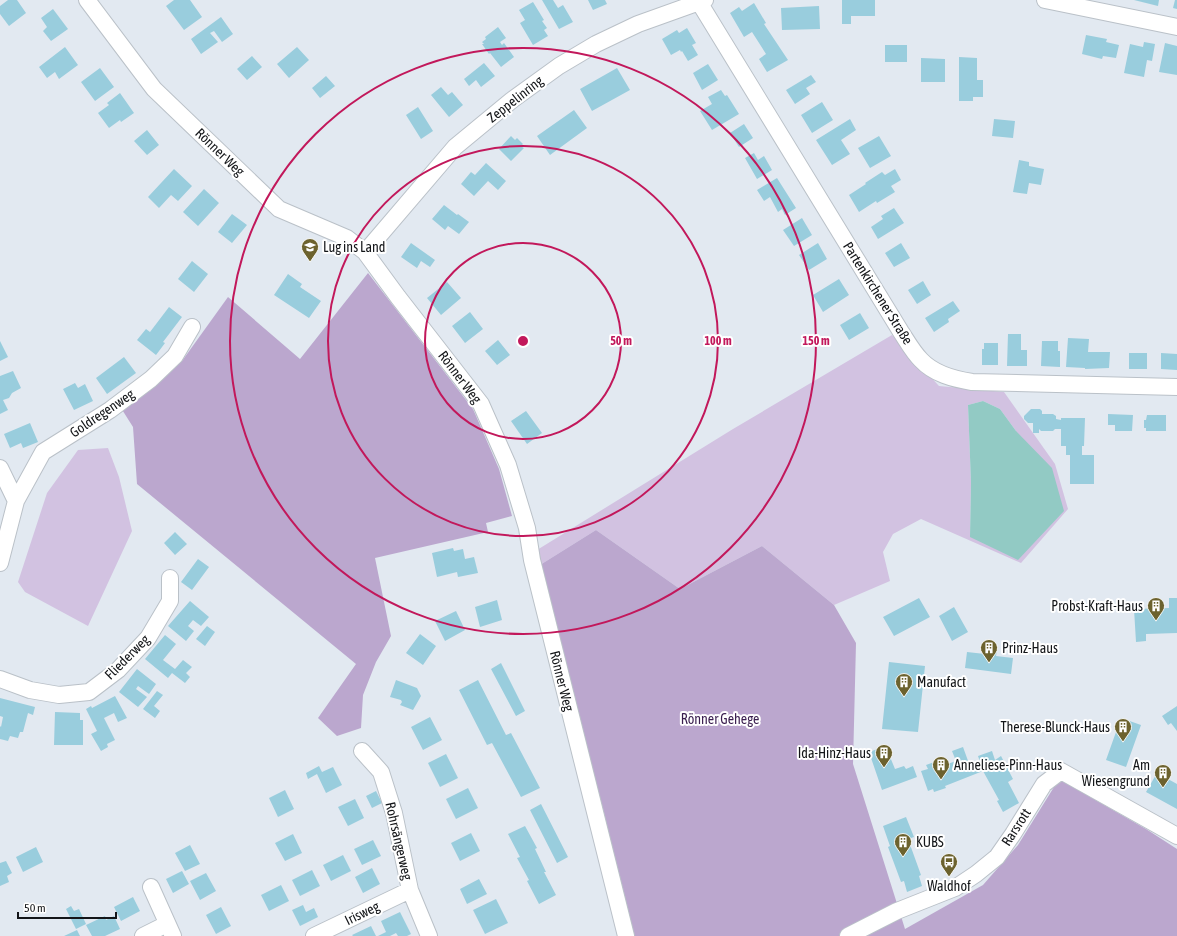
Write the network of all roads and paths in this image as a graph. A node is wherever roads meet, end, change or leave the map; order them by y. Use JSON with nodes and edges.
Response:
{"nodes":[{"id":1,"x":87,"y":0,"type":"edge"},
{"id":2,"x":1045,"y":0,"type":"edge"},
{"id":3,"x":702,"y":1,"type":"edge"},
{"id":4,"x":1177,"y":27,"type":"edge"},
{"id":5,"x":365,"y":252,"type":"junction"},
{"id":6,"x":192,"y":326,"type":"dead end"},
{"id":7,"x":1177,"y":387,"type":"edge"},
{"id":8,"x":0,"y":468,"type":"edge"},
{"id":9,"x":16,"y":501,"type":"junction"},
{"id":10,"x":0,"y":563,"type":"edge"},
{"id":11,"x":170,"y":578,"type":"dead end"},
{"id":12,"x":0,"y":680,"type":"edge"},
{"id":13,"x":362,"y":751,"type":"dead end"},
{"id":14,"x":1177,"y":836,"type":"edge"},
{"id":15,"x":151,"y":887,"type":"dead end"},
{"id":16,"x":410,"y":890,"type":"junction"},
{"id":17,"x":170,"y":930,"type":"edge"},
{"id":18,"x":143,"y":936,"type":"edge"},
{"id":19,"x":314,"y":936,"type":"edge"},
{"id":20,"x":429,"y":936,"type":"edge"},
{"id":21,"x":626,"y":936,"type":"edge"},
{"id":22,"x":848,"y":936,"type":"edge"}],
"edges":[{"from":1,"to":5,"type":"street","name":"Rönner Weg"},
{"from":2,"to":4,"type":"street"},
{"from":3,"to":5,"type":"street","name":"Zeppelinring"},
{"from":3,"to":7,"type":"street","name":"Partenkirchener Straße"},
{"from":5,"to":21,"type":"street","name":"Rönner Weg"},
{"from":6,"to":9,"type":"street","name":"Goldregenweg"},
{"from":8,"to":9,"type":"street"},
{"from":9,"to":10,"type":"street","name":"Goldregenweg"},
{"from":11,"to":12,"type":"street","name":"Fliederweg"},
{"from":13,"to":16,"type":"street","name":"Rohrsängerweg"},
{"from":14,"to":22,"type":"street","name":"Rarsrott"},
{"from":15,"to":17,"type":"street"},
{"from":16,"to":19,"type":"street","name":"Irisweg"},
{"from":16,"to":20,"type":"street","name":"Rohrsängerweg"},
{"from":17,"to":18,"type":"street"}]}
